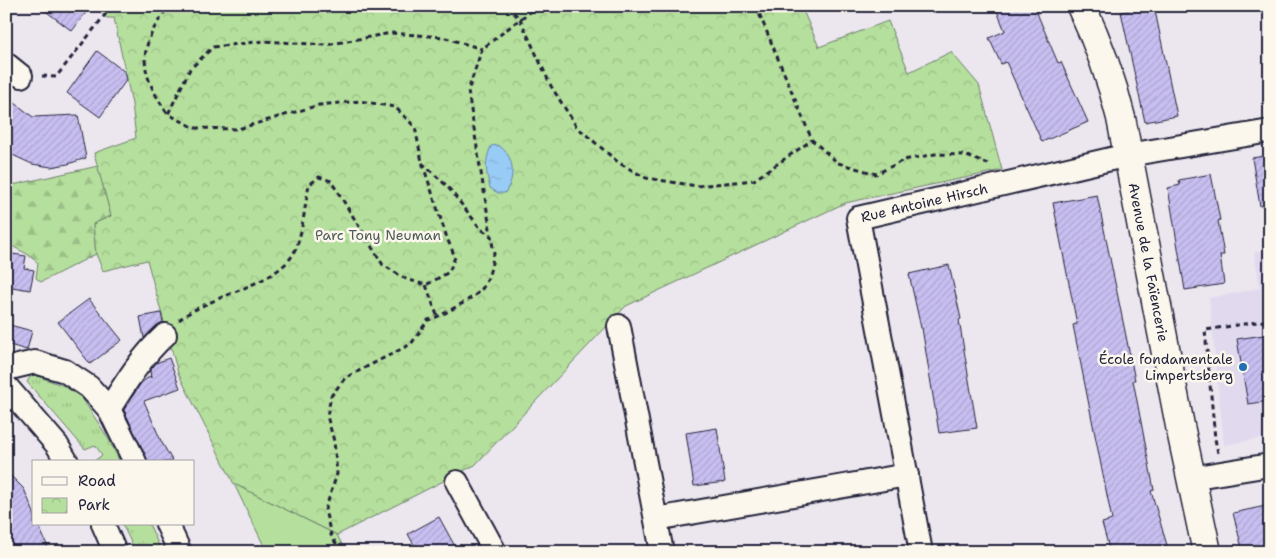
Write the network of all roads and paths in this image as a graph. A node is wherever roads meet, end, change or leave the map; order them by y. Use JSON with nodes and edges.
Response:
{"nodes":[{"id":1,"x":112,"y":6,"type":"edge"},
{"id":2,"x":169,"y":6,"type":"edge"},
{"id":3,"x":507,"y":6,"type":"edge"},
{"id":4,"x":539,"y":6,"type":"edge"},
{"id":5,"x":756,"y":6,"type":"edge"},
{"id":6,"x":1081,"y":6,"type":"edge"},
{"id":7,"x":520,"y":19,"type":"junction"},
{"id":8,"x":482,"y":49,"type":"junction"},
{"id":9,"x":14,"y":70,"type":"edge"},
{"id":10,"x":168,"y":114,"type":"junction"},
{"id":11,"x":1270,"y":131,"type":"edge"},
{"id":12,"x":812,"y":140,"type":"junction"},
{"id":13,"x":1128,"y":155,"type":"junction"},
{"id":14,"x":422,"y":162,"type":"junction"},
{"id":15,"x":1021,"y":180,"type":"junction"},
{"id":16,"x":492,"y":236,"type":"junction"},
{"id":17,"x":426,"y":285,"type":"junction"},
{"id":18,"x":195,"y":310,"type":"dead end"},
{"id":19,"x":438,"y":318,"type":"junction"},
{"id":20,"x":1270,"y":320,"type":"edge"},
{"id":21,"x":619,"y":326,"type":"dead end"},
{"id":22,"x":165,"y":335,"type":"dead end"},
{"id":23,"x":6,"y":369,"type":"edge"},
{"id":24,"x":6,"y":386,"type":"edge"},
{"id":25,"x":109,"y":409,"type":"junction"},
{"id":26,"x":1218,"y":454,"type":"dead end"},
{"id":27,"x":66,"y":460,"type":"edge"},
{"id":28,"x":134,"y":460,"type":"edge"},
{"id":29,"x":1270,"y":465,"type":"edge"},
{"id":30,"x":906,"y":476,"type":"junction"},
{"id":31,"x":1190,"y":478,"type":"junction"},
{"id":32,"x":456,"y":482,"type":"dead end"},
{"id":33,"x":656,"y":519,"type":"junction"},
{"id":34,"x":104,"y":526,"type":"edge"},
{"id":35,"x":168,"y":526,"type":"edge"},
{"id":36,"x":115,"y":552,"type":"edge"},
{"id":37,"x":180,"y":552,"type":"edge"},
{"id":38,"x":341,"y":552,"type":"edge"},
{"id":39,"x":495,"y":552,"type":"edge"},
{"id":40,"x":662,"y":552,"type":"edge"},
{"id":41,"x":921,"y":552,"type":"edge"},
{"id":42,"x":1207,"y":552,"type":"edge"}],
"edges":[{"from":1,"to":9,"type":"path"},
{"from":2,"to":10,"type":"path"},
{"from":3,"to":7,"type":"path"},
{"from":4,"to":7,"type":"path"},
{"from":5,"to":12,"type":"path"},
{"from":6,"to":13,"type":"main road","name":"Avenue de la Faïencerie"},
{"from":7,"to":8,"type":"path"},
{"from":7,"to":12,"type":"path"},
{"from":8,"to":10,"type":"path"},
{"from":8,"to":16,"type":"path"},
{"from":10,"to":14,"type":"path"},
{"from":11,"to":13,"type":"street","name":"Rue Antoine Hirsch"},
{"from":12,"to":15,"type":"path"},
{"from":13,"to":15,"type":"street","name":"Rue Antoine Hirsch"},
{"from":13,"to":31,"type":"main road","name":"Avenue de la Faïencerie"},
{"from":14,"to":16,"type":"path"},
{"from":14,"to":17,"type":"path"},
{"from":15,"to":30,"type":"street","name":"Rue Antoine Hirsch"},
{"from":16,"to":19,"type":"path"},
{"from":17,"to":18,"type":"path"},
{"from":17,"to":19,"type":"path"},
{"from":19,"to":38,"type":"path"},
{"from":20,"to":26,"type":"path"},
{"from":21,"to":33,"type":"street"},
{"from":22,"to":25,"type":"street"},
{"from":23,"to":25,"type":"street"},
{"from":24,"to":27,"type":"street"},
{"from":25,"to":28,"type":"street"},
{"from":29,"to":31,"type":"street"},
{"from":30,"to":33,"type":"street"},
{"from":30,"to":41,"type":"street","name":"Rue Antoine Hirsch"},
{"from":31,"to":42,"type":"main road","name":"Avenue de la Faïencerie"},
{"from":32,"to":39,"type":"street"},
{"from":33,"to":40,"type":"street"},
{"from":34,"to":36,"type":"street"},
{"from":35,"to":37,"type":"street"}]}
